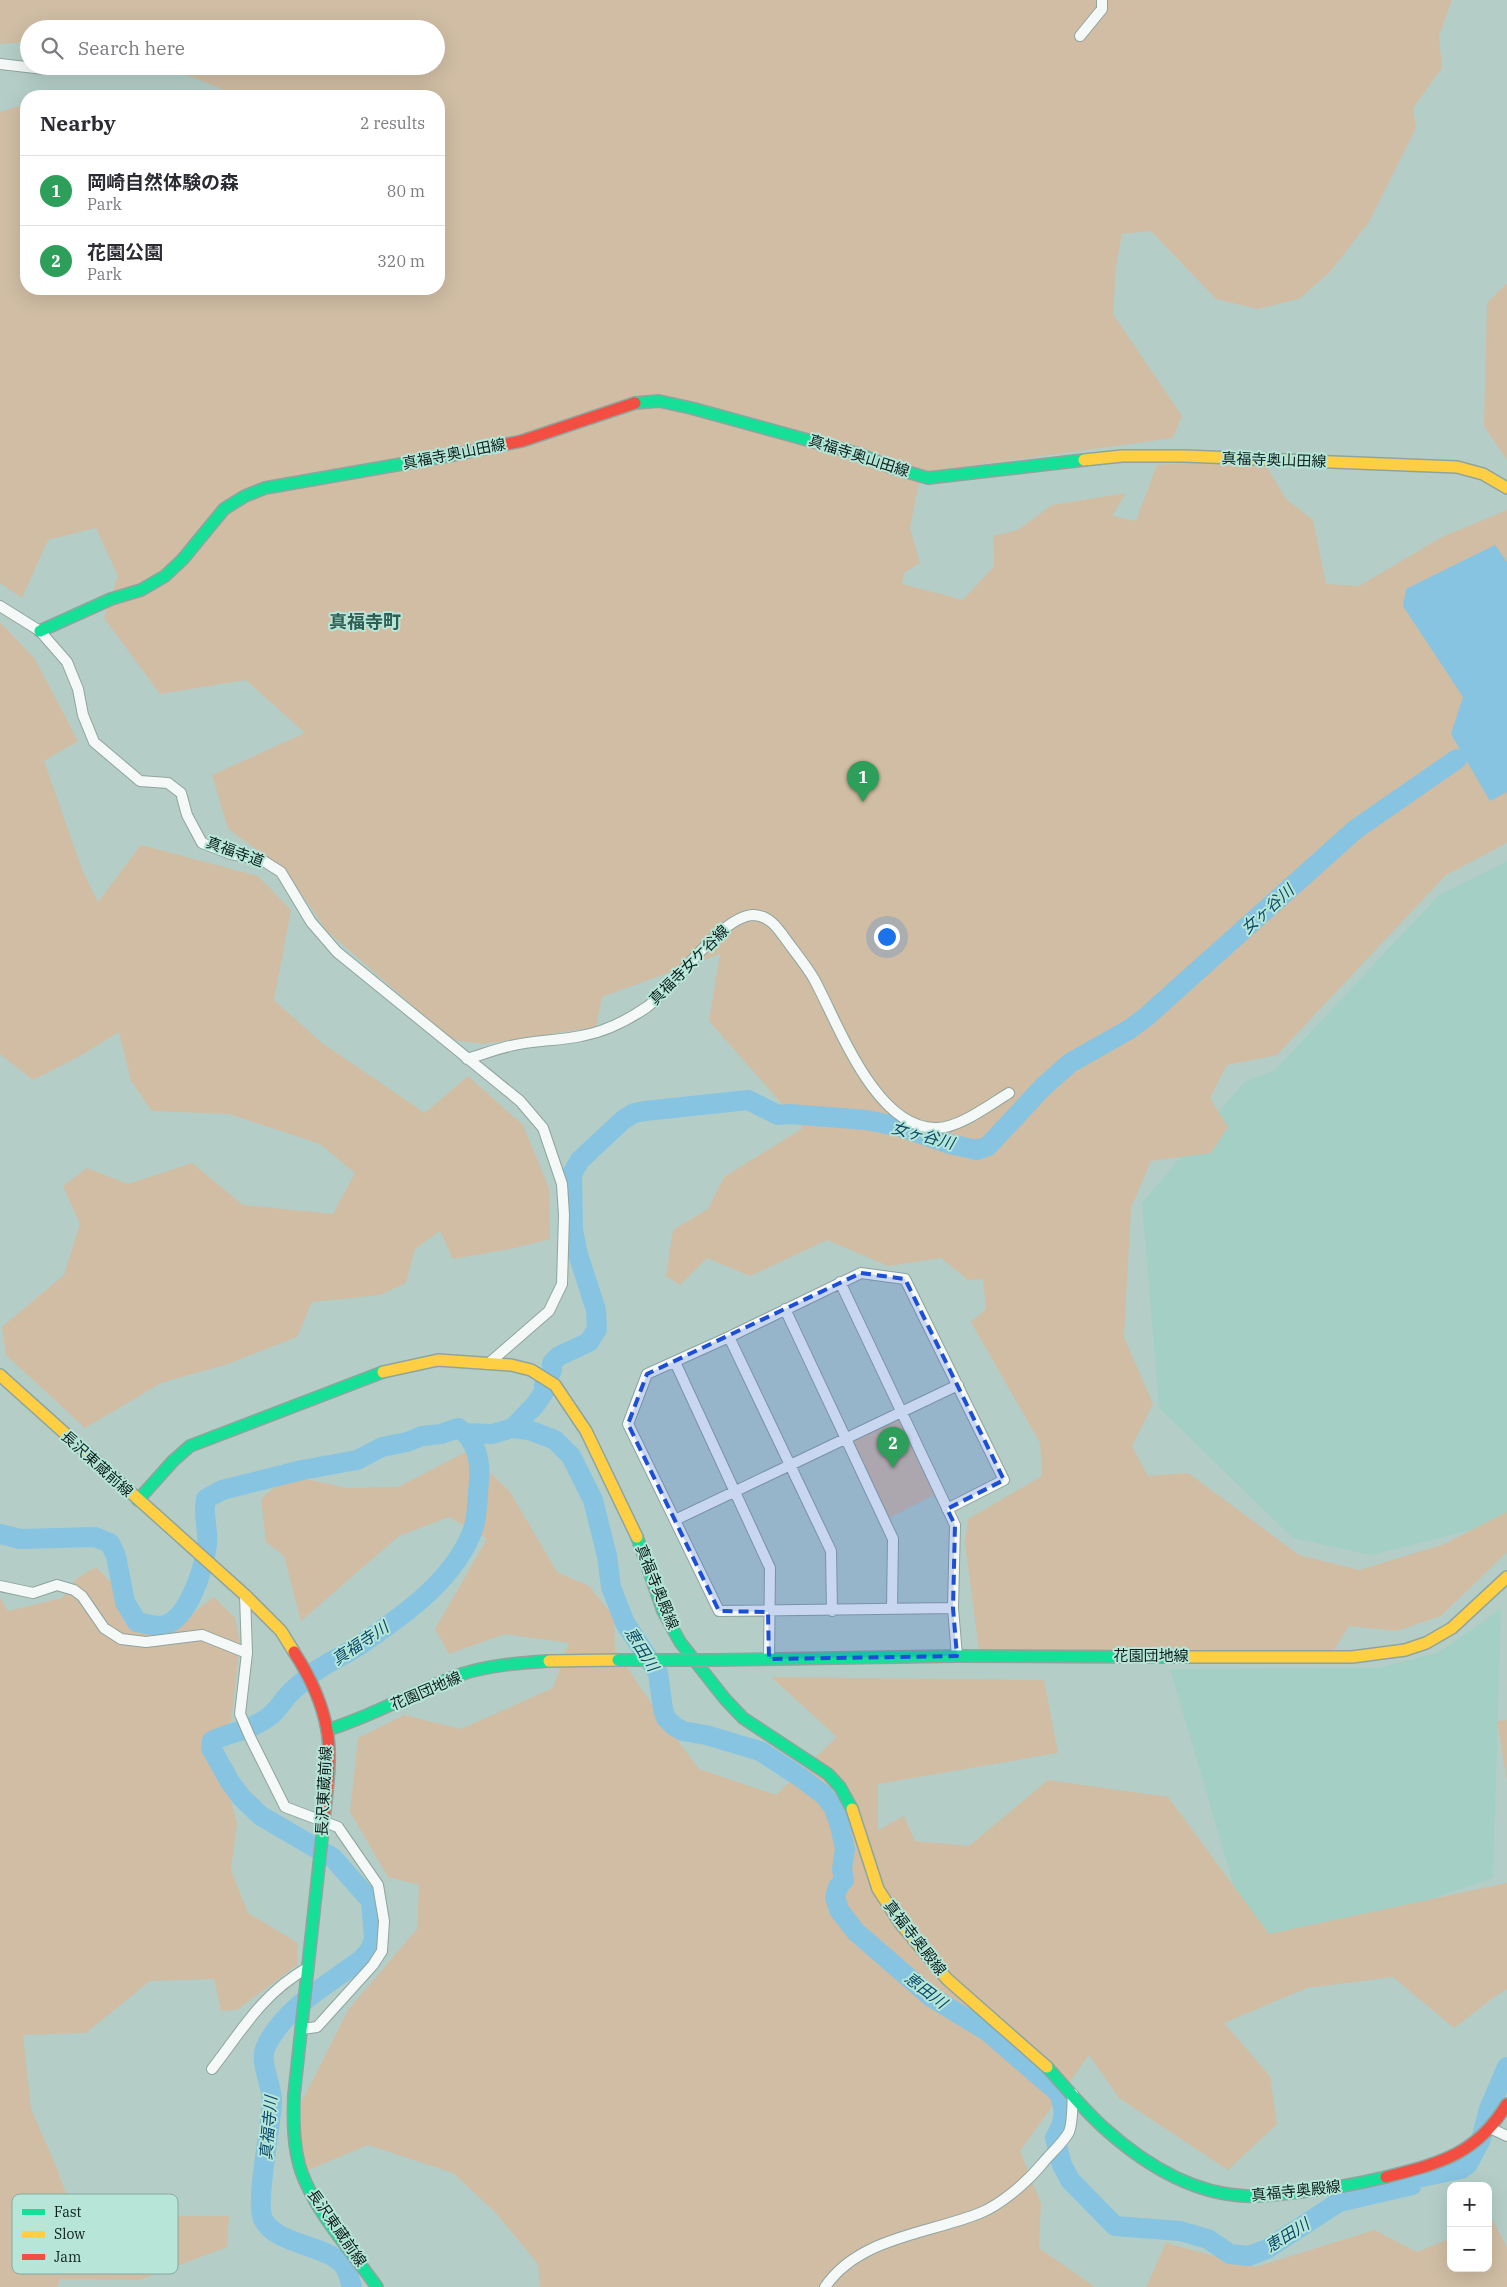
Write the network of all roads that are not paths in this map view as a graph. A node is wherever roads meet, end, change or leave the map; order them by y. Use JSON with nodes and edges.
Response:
{"nodes":[{"id":1,"x":1102,"y":0,"type":"edge"},
{"id":2,"x":1080,"y":36,"type":"dead end"},
{"id":3,"x":0,"y":64,"type":"edge"},
{"id":4,"x":20,"y":66,"type":"edge"},
{"id":5,"x":1507,"y":488,"type":"edge"},
{"id":6,"x":0,"y":606,"type":"edge"},
{"id":7,"x":40,"y":632,"type":"junction"},
{"id":8,"x":467,"y":1060,"type":"junction"},
{"id":9,"x":1009,"y":1093,"type":"dead end"},
{"id":10,"x":840,"y":1282,"type":"junction"},
{"id":11,"x":786,"y":1309,"type":"junction"},
{"id":12,"x":729,"y":1337,"type":"junction"},
{"id":13,"x":675,"y":1362,"type":"junction"},
{"id":14,"x":488,"y":1364,"type":"junction"},
{"id":15,"x":0,"y":1375,"type":"edge"},
{"id":16,"x":958,"y":1384,"type":"junction"},
{"id":17,"x":902,"y":1412,"type":"junction"},
{"id":18,"x":845,"y":1440,"type":"junction"},
{"id":19,"x":790,"y":1465,"type":"junction"},
{"id":20,"x":735,"y":1492,"type":"junction"},
{"id":21,"x":138,"y":1500,"type":"junction"},
{"id":22,"x":947,"y":1508,"type":"junction"},
{"id":23,"x":675,"y":1520,"type":"junction"},
{"id":24,"x":1507,"y":1577,"type":"edge"},
{"id":25,"x":0,"y":1586,"type":"edge"},
{"id":26,"x":245,"y":1595,"type":"junction"},
{"id":27,"x":953,"y":1608,"type":"junction"},
{"id":28,"x":892,"y":1609,"type":"junction"},
{"id":29,"x":832,"y":1611,"type":"junction"},
{"id":30,"x":768,"y":1612,"type":"junction"},
{"id":31,"x":247,"y":1653,"type":"junction"},
{"id":32,"x":957,"y":1656,"type":"junction"},
{"id":33,"x":769,"y":1659,"type":"junction"},
{"id":34,"x":327,"y":1730,"type":"junction"},
{"id":35,"x":323,"y":1827,"type":"junction"},
{"id":36,"x":307,"y":1973,"type":"junction"},
{"id":37,"x":302,"y":2023,"type":"junction"},
{"id":38,"x":212,"y":2069,"type":"dead end"},
{"id":39,"x":1073,"y":2094,"type":"junction"},
{"id":40,"x":1507,"y":2104,"type":"edge"},
{"id":41,"x":1492,"y":2128,"type":"junction"},
{"id":42,"x":1507,"y":2136,"type":"edge"},
{"id":43,"x":377,"y":2287,"type":"edge"},
{"id":44,"x":825,"y":2287,"type":"edge"}],
"edges":[{"from":1,"to":2,"type":"street"},
{"from":3,"to":4,"type":"street"},
{"from":5,"to":7,"type":"street","name":"真福寺奥山田線"},
{"from":6,"to":7,"type":"street","name":"真福寺道"},
{"from":7,"to":8,"type":"street","name":"真福寺道"},
{"from":8,"to":9,"type":"street","name":"真福寺女ケ谷線"},
{"from":8,"to":14,"type":"street"},
{"from":10,"to":11,"type":"street"},
{"from":10,"to":16,"type":"street"},
{"from":10,"to":17,"type":"street"},
{"from":11,"to":12,"type":"street"},
{"from":11,"to":18,"type":"street"},
{"from":12,"to":13,"type":"street"},
{"from":12,"to":19,"type":"street"},
{"from":13,"to":20,"type":"street"},
{"from":13,"to":23,"type":"street"},
{"from":14,"to":21,"type":"street","name":"真福寺奥殿線"},
{"from":14,"to":39,"type":"street","name":"真福寺奥殿線"},
{"from":15,"to":21,"type":"street","name":"長沢東蔵前線"},
{"from":16,"to":17,"type":"street"},
{"from":16,"to":22,"type":"street"},
{"from":17,"to":18,"type":"street"},
{"from":17,"to":22,"type":"street"},
{"from":18,"to":19,"type":"street"},
{"from":18,"to":28,"type":"street"},
{"from":19,"to":20,"type":"street"},
{"from":19,"to":29,"type":"street"},
{"from":20,"to":23,"type":"street"},
{"from":20,"to":30,"type":"street"},
{"from":21,"to":26,"type":"street","name":"長沢東蔵前線"},
{"from":22,"to":27,"type":"street"},
{"from":23,"to":30,"type":"street"},
{"from":24,"to":32,"type":"street","name":"花園団地線"},
{"from":25,"to":31,"type":"street"},
{"from":26,"to":31,"type":"street"},
{"from":26,"to":34,"type":"street","name":"長沢東蔵前線"},
{"from":27,"to":28,"type":"street"},
{"from":27,"to":32,"type":"street"},
{"from":28,"to":29,"type":"street"},
{"from":29,"to":30,"type":"street"},
{"from":30,"to":33,"type":"street"},
{"from":31,"to":35,"type":"street"},
{"from":32,"to":33,"type":"street","name":"花園団地線"},
{"from":33,"to":34,"type":"street","name":"花園団地線","bridge":true},
{"from":34,"to":35,"type":"street","name":"長沢東蔵前線"},
{"from":35,"to":36,"type":"street","name":"長沢東蔵前線"},
{"from":35,"to":37,"type":"street"},
{"from":36,"to":37,"type":"street","name":"長沢東蔵前線"},
{"from":36,"to":38,"type":"street"},
{"from":37,"to":43,"type":"street","name":"長沢東蔵前線"},
{"from":39,"to":41,"type":"street","name":"真福寺奥殿線"},
{"from":39,"to":44,"type":"street"},
{"from":40,"to":41,"type":"street","name":"真福寺奥殿線"},
{"from":41,"to":42,"type":"street"}]}
